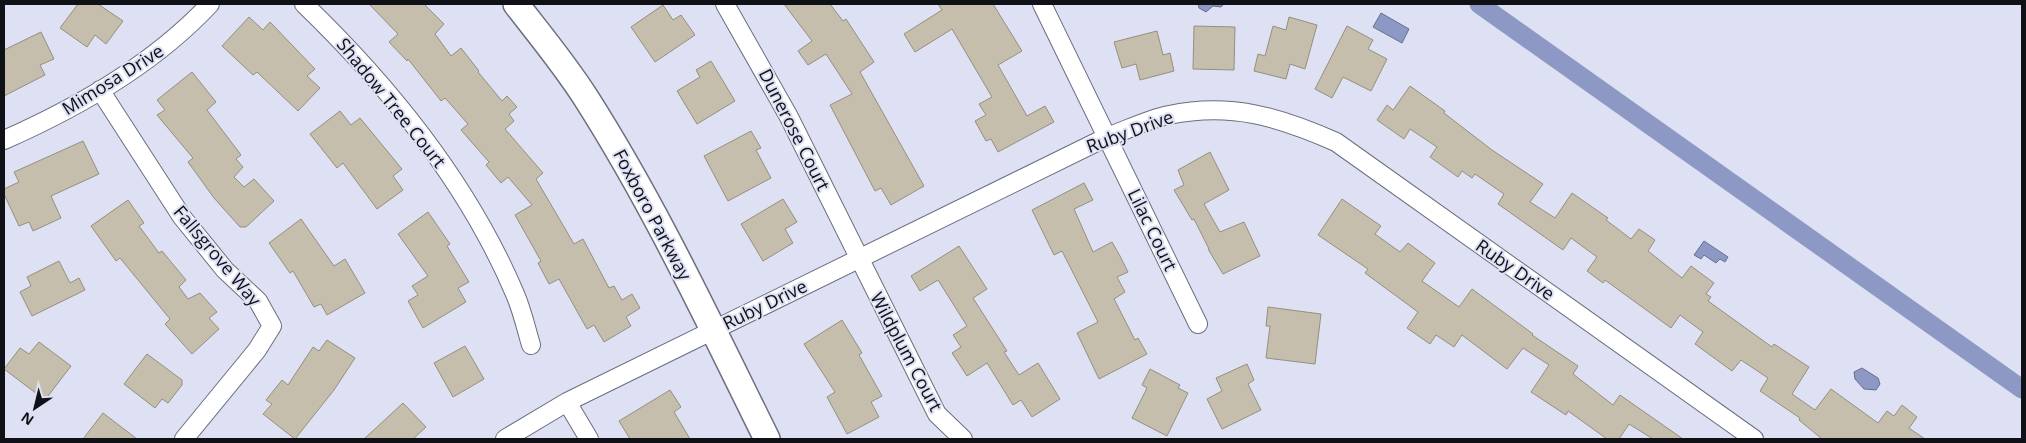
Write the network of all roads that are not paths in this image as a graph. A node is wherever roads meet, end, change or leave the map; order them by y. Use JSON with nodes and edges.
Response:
{"nodes":[{"id":1,"x":210,"y":4,"type":"edge"},
{"id":2,"x":304,"y":4,"type":"edge"},
{"id":3,"x":516,"y":4,"type":"edge"},
{"id":4,"x":725,"y":4,"type":"edge"},
{"id":5,"x":1042,"y":4,"type":"edge"},
{"id":6,"x":100,"y":90,"type":"junction"},
{"id":7,"x":1107,"y":137,"type":"junction"},
{"id":8,"x":4,"y":140,"type":"edge"},
{"id":9,"x":858,"y":260,"type":"junction"},
{"id":10,"x":1198,"y":324,"type":"dead end"},
{"id":11,"x":713,"y":331,"type":"junction"},
{"id":12,"x":531,"y":345,"type":"dead end"},
{"id":13,"x":567,"y":402,"type":"junction"},
{"id":14,"x":184,"y":439,"type":"edge"},
{"id":15,"x":505,"y":439,"type":"edge"},
{"id":16,"x":589,"y":439,"type":"edge"},
{"id":17,"x":767,"y":439,"type":"edge"},
{"id":18,"x":962,"y":439,"type":"edge"},
{"id":19,"x":1752,"y":439,"type":"edge"}],
"edges":[{"from":1,"to":6,"type":"street","name":"Mimosa Drive"},
{"from":2,"to":12,"type":"street","name":"Shadow Tree Court"},
{"from":3,"to":11,"type":"main road","name":"Foxboro Parkway"},
{"from":4,"to":9,"type":"street","name":"Dunerose Court"},
{"from":5,"to":7,"type":"street","name":"Lilac Court"},
{"from":6,"to":8,"type":"street","name":"Mimosa Drive"},
{"from":6,"to":14,"type":"street","name":"Fallsgrove Way"},
{"from":7,"to":9,"type":"street","name":"Ruby Drive"},
{"from":7,"to":10,"type":"street","name":"Lilac Court"},
{"from":7,"to":19,"type":"street","name":"Ruby Drive"},
{"from":9,"to":11,"type":"street","name":"Ruby Drive"},
{"from":9,"to":18,"type":"street","name":"Wildplum Court"},
{"from":11,"to":13,"type":"street","name":"Ruby Drive"},
{"from":11,"to":17,"type":"main road","name":"Foxboro Parkway"},
{"from":13,"to":15,"type":"street","name":"Ruby Drive"},
{"from":13,"to":16,"type":"street"}]}
